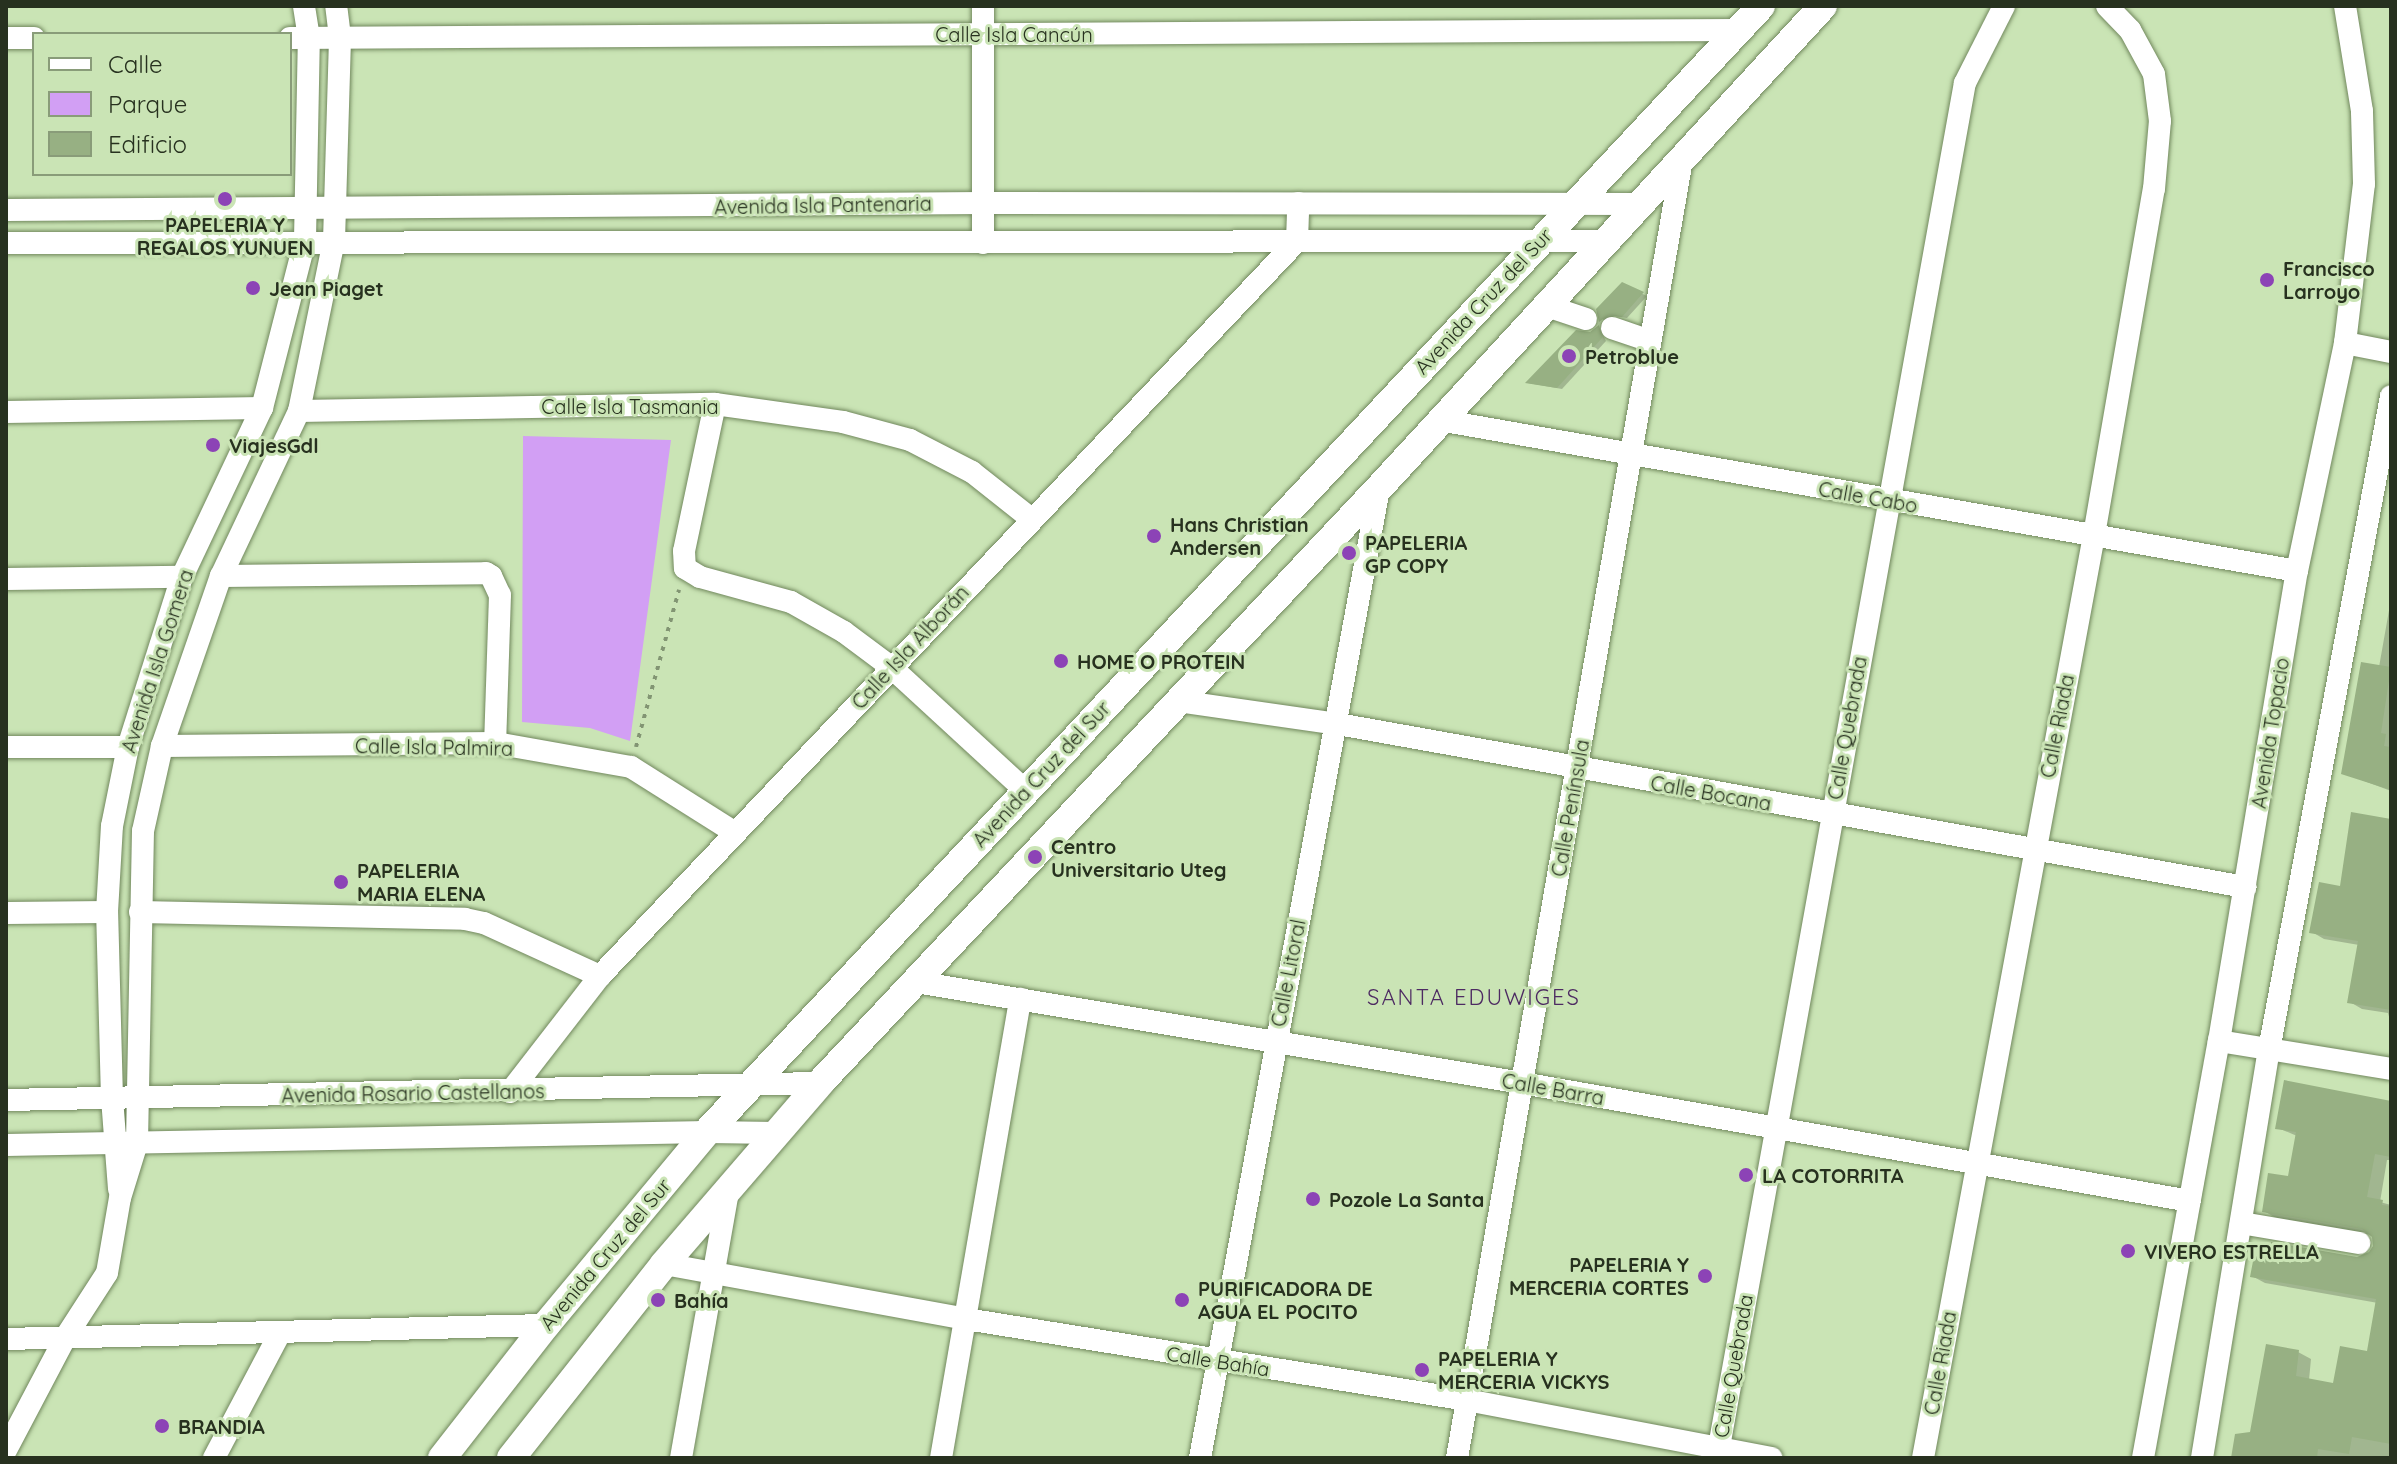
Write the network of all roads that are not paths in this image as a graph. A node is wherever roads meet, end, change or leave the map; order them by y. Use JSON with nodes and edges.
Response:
{"nodes":[{"id":1,"x":304,"y":6,"type":"edge"},
{"id":2,"x":336,"y":6,"type":"edge"},
{"id":3,"x":983,"y":6,"type":"edge"},
{"id":4,"x":1761,"y":6,"type":"edge"},
{"id":5,"x":1823,"y":6,"type":"edge"},
{"id":6,"x":2004,"y":6,"type":"edge"},
{"id":7,"x":2107,"y":6,"type":"edge"},
{"id":8,"x":2345,"y":6,"type":"edge"},
{"id":9,"x":1739,"y":30,"type":"junction"},
{"id":10,"x":983,"y":35,"type":"junction"},
{"id":11,"x":340,"y":37,"type":"junction"},
{"id":12,"x":6,"y":38,"type":"edge"},
{"id":13,"x":32,"y":38,"type":"edge"},
{"id":14,"x":299,"y":38,"type":"edge"},
{"id":15,"x":1682,"y":159,"type":"junction"},
{"id":16,"x":983,"y":203,"type":"junction"},
{"id":17,"x":1298,"y":203,"type":"junction"},
{"id":18,"x":1575,"y":204,"type":"junction"},
{"id":19,"x":1640,"y":204,"type":"junction"},
{"id":20,"x":336,"y":209,"type":"junction"},
{"id":21,"x":6,"y":210,"type":"edge"},
{"id":22,"x":307,"y":210,"type":"junction"},
{"id":23,"x":1541,"y":239,"type":"junction"},
{"id":24,"x":305,"y":240,"type":"junction"},
{"id":25,"x":334,"y":241,"type":"junction"},
{"id":26,"x":1297,"y":241,"type":"junction"},
{"id":27,"x":1607,"y":241,"type":"junction"},
{"id":28,"x":6,"y":243,"type":"edge"},
{"id":29,"x":983,"y":243,"type":"junction"},
{"id":30,"x":1547,"y":306,"type":"junction"},
{"id":31,"x":1586,"y":319,"type":"dead end"},
{"id":32,"x":1612,"y":328,"type":"dead end"},
{"id":33,"x":1650,"y":341,"type":"junction"},
{"id":34,"x":2345,"y":343,"type":"junction"},
{"id":35,"x":2391,"y":352,"type":"edge"},
{"id":36,"x":2391,"y":396,"type":"edge"},
{"id":37,"x":715,"y":404,"type":"junction"},
{"id":38,"x":262,"y":408,"type":"junction"},
{"id":39,"x":299,"y":411,"type":"junction"},
{"id":40,"x":6,"y":412,"type":"edge"},
{"id":41,"x":1439,"y":420,"type":"junction"},
{"id":42,"x":1631,"y":453,"type":"junction"},
{"id":43,"x":1379,"y":488,"type":"junction"},
{"id":44,"x":222,"y":494,"type":"junction"},
{"id":45,"x":1887,"y":501,"type":"junction"},
{"id":46,"x":255,"y":504,"type":"junction"},
{"id":47,"x":1030,"y":518,"type":"junction"},
{"id":48,"x":2094,"y":535,"type":"junction"},
{"id":49,"x":2297,"y":571,"type":"junction"},
{"id":50,"x":221,"y":576,"type":"junction"},
{"id":51,"x":182,"y":577,"type":"junction"},
{"id":52,"x":6,"y":579,"type":"edge"},
{"id":53,"x":891,"y":667,"type":"junction"},
{"id":54,"x":1177,"y":701,"type":"junction"},
{"id":55,"x":1338,"y":724,"type":"junction"},
{"id":56,"x":495,"y":743,"type":"junction"},
{"id":57,"x":162,"y":746,"type":"junction"},
{"id":58,"x":6,"y":747,"type":"edge"},
{"id":59,"x":128,"y":747,"type":"junction"},
{"id":60,"x":1577,"y":769,"type":"junction"},
{"id":61,"x":1026,"y":791,"type":"junction"},
{"id":62,"x":1831,"y":814,"type":"junction"},
{"id":63,"x":112,"y":826,"type":"junction"},
{"id":64,"x":143,"y":831,"type":"junction"},
{"id":65,"x":734,"y":832,"type":"junction"},
{"id":66,"x":2033,"y":850,"type":"junction"},
{"id":67,"x":2245,"y":887,"type":"junction"},
{"id":68,"x":107,"y":912,"type":"junction"},
{"id":69,"x":140,"y":912,"type":"junction"},
{"id":70,"x":6,"y":913,"type":"edge"},
{"id":71,"x":600,"y":976,"type":"junction"},
{"id":72,"x":916,"y":982,"type":"junction"},
{"id":73,"x":1020,"y":999,"type":"junction"},
{"id":74,"x":2219,"y":1041,"type":"junction"},
{"id":75,"x":1274,"y":1042,"type":"junction"},
{"id":76,"x":2269,"y":1050,"type":"junction"},
{"id":77,"x":2391,"y":1069,"type":"edge"},
{"id":78,"x":820,"y":1083,"type":"junction"},
{"id":79,"x":1522,"y":1083,"type":"junction"},
{"id":80,"x":751,"y":1086,"type":"junction"},
{"id":81,"x":510,"y":1092,"type":"junction"},
{"id":82,"x":136,"y":1098,"type":"junction"},
{"id":83,"x":112,"y":1099,"type":"junction"},
{"id":84,"x":6,"y":1100,"type":"edge"},
{"id":85,"x":1775,"y":1128,"type":"junction"},
{"id":86,"x":707,"y":1132,"type":"junction"},
{"id":87,"x":777,"y":1133,"type":"junction"},
{"id":88,"x":126,"y":1144,"type":"junction"},
{"id":89,"x":6,"y":1145,"type":"edge"},
{"id":90,"x":1977,"y":1163,"type":"junction"},
{"id":91,"x":729,"y":1187,"type":"junction"},
{"id":92,"x":2190,"y":1201,"type":"junction"},
{"id":93,"x":2241,"y":1223,"type":"junction"},
{"id":94,"x":2359,"y":1243,"type":"dead end"},
{"id":95,"x":664,"y":1264,"type":"junction"},
{"id":96,"x":713,"y":1273,"type":"junction"},
{"id":97,"x":966,"y":1319,"type":"junction"},
{"id":98,"x":546,"y":1325,"type":"junction"},
{"id":99,"x":280,"y":1333,"type":"junction"},
{"id":100,"x":65,"y":1338,"type":"junction"},
{"id":101,"x":6,"y":1339,"type":"edge"},
{"id":102,"x":1217,"y":1361,"type":"junction"},
{"id":103,"x":1467,"y":1400,"type":"junction"},
{"id":104,"x":6,"y":1450,"type":"edge"},
{"id":105,"x":1718,"y":1453,"type":"edge"},
{"id":106,"x":214,"y":1458,"type":"edge"},
{"id":107,"x":442,"y":1458,"type":"edge"},
{"id":108,"x":511,"y":1458,"type":"edge"},
{"id":109,"x":681,"y":1458,"type":"edge"},
{"id":110,"x":941,"y":1458,"type":"edge"},
{"id":111,"x":1200,"y":1458,"type":"edge"},
{"id":112,"x":1457,"y":1458,"type":"edge"},
{"id":113,"x":1772,"y":1458,"type":"edge"},
{"id":114,"x":1923,"y":1458,"type":"edge"},
{"id":115,"x":2143,"y":1458,"type":"edge"},
{"id":116,"x":2202,"y":1458,"type":"edge"}],
"edges":[{"from":1,"to":14,"type":"street","name":"Avenida Isla Gomera"},
{"from":2,"to":11,"type":"street","name":"Avenida Isla Gomera"},
{"from":3,"to":10,"type":"street"},
{"from":4,"to":9,"type":"main road","name":"Avenida Cruz del Sur"},
{"from":5,"to":15,"type":"main road"},
{"from":6,"to":45,"type":"street","name":"Calle Quebrada"},
{"from":7,"to":48,"type":"street","name":"Calle Riada"},
{"from":8,"to":34,"type":"street","name":"Avenida Topacio"},
{"from":9,"to":10,"type":"street","name":"Calle Isla Cancún"},
{"from":9,"to":18,"type":"main road","name":"Avenida Cruz del Sur"},
{"from":10,"to":11,"type":"street","name":"Calle Isla Cancún"},
{"from":10,"to":16,"type":"street"},
{"from":11,"to":14,"type":"street","name":"Calle Isla Cancún"},
{"from":11,"to":20,"type":"street","name":"Avenida Isla Gomera"},
{"from":12,"to":13,"type":"street"},
{"from":14,"to":22,"type":"street","name":"Avenida Isla Gomera"},
{"from":15,"to":19,"type":"main road"},
{"from":15,"to":33,"type":"street","name":"Calle Península"},
{"from":16,"to":17,"type":"street","name":"Avenida Isla Pantenaria"},
{"from":16,"to":20,"type":"street","name":"Avenida Isla Pantenaria"},
{"from":16,"to":29,"type":"street"},
{"from":17,"to":18,"type":"street","name":"Avenida Isla Pantenaria"},
{"from":17,"to":26,"type":"street"},
{"from":18,"to":19,"type":"street","name":"Avenida Isla Pantenaria"},
{"from":18,"to":23,"type":"main road","name":"Avenida Cruz del Sur"},
{"from":19,"to":27,"type":"main road"},
{"from":20,"to":22,"type":"street","name":"Avenida Isla Pantenaria"},
{"from":20,"to":25,"type":"street","name":"Avenida Isla Gomera"},
{"from":21,"to":22,"type":"street","name":"Avenida Isla Pantenaria"},
{"from":22,"to":24,"type":"street","name":"Avenida Isla Gomera"},
{"from":23,"to":26,"type":"street","name":"Avenida Isla Pantenaria"},
{"from":23,"to":27,"type":"street","name":"Avenida Isla Pantenaria"},
{"from":23,"to":61,"type":"main road","name":"Avenida Cruz del Sur"},
{"from":24,"to":25,"type":"street","name":"Avenida Isla Pantenaria"},
{"from":24,"to":28,"type":"street","name":"Avenida Isla Pantenaria"},
{"from":24,"to":38,"type":"street","name":"Avenida Isla Gomera"},
{"from":25,"to":29,"type":"street","name":"Avenida Isla Pantenaria"},
{"from":25,"to":39,"type":"street","name":"Avenida Isla Gomera"},
{"from":26,"to":29,"type":"street","name":"Avenida Isla Pantenaria"},
{"from":26,"to":47,"type":"street","name":"Calle Isla Alborán"},
{"from":27,"to":30,"type":"main road"},
{"from":30,"to":31,"type":"street"},
{"from":30,"to":41,"type":"main road"},
{"from":32,"to":33,"type":"street"},
{"from":33,"to":42,"type":"street","name":"Calle Península"},
{"from":34,"to":35,"type":"street"},
{"from":34,"to":49,"type":"street","name":"Avenida Topacio"},
{"from":36,"to":76,"type":"street"},
{"from":37,"to":39,"type":"street","name":"Calle Isla Tasmania"},
{"from":37,"to":47,"type":"street","name":"Calle Isla Tasmania"},
{"from":37,"to":53,"type":"street"},
{"from":38,"to":40,"type":"street"},
{"from":38,"to":44,"type":"street","name":"Avenida Isla Gomera"},
{"from":39,"to":46,"type":"street","name":"Avenida Isla Gomera"},
{"from":41,"to":42,"type":"street","name":"Calle Cabo"},
{"from":41,"to":43,"type":"main road"},
{"from":42,"to":45,"type":"street","name":"Calle Cabo"},
{"from":42,"to":60,"type":"street","name":"Calle Península"},
{"from":43,"to":54,"type":"main road"},
{"from":43,"to":55,"type":"street","name":"Calle Litoral"},
{"from":44,"to":46,"type":"street"},
{"from":44,"to":51,"type":"street","name":"Avenida Isla Gomera"},
{"from":45,"to":48,"type":"street","name":"Calle Cabo"},
{"from":45,"to":62,"type":"street","name":"Calle Quebrada"},
{"from":46,"to":50,"type":"street","name":"Avenida Isla Gomera"},
{"from":47,"to":53,"type":"street","name":"Calle Isla Alborán"},
{"from":48,"to":49,"type":"street","name":"Calle Cabo"},
{"from":48,"to":66,"type":"street","name":"Calle Riada"},
{"from":49,"to":67,"type":"street","name":"Avenida Topacio"},
{"from":50,"to":56,"type":"street"},
{"from":50,"to":57,"type":"street","name":"Avenida Isla Gomera"},
{"from":51,"to":52,"type":"street"},
{"from":51,"to":59,"type":"street","name":"Avenida Isla Gomera"},
{"from":53,"to":61,"type":"street"},
{"from":53,"to":65,"type":"street","name":"Calle Isla Alborán"},
{"from":54,"to":55,"type":"street","name":"Calle Bocana"},
{"from":54,"to":72,"type":"main road"},
{"from":55,"to":60,"type":"street","name":"Calle Bocana"},
{"from":55,"to":75,"type":"street","name":"Calle Litoral"},
{"from":56,"to":57,"type":"street","name":"Calle Isla Palmira"},
{"from":56,"to":65,"type":"street","name":"Calle Isla Palmira"},
{"from":57,"to":64,"type":"street","name":"Avenida Isla Gomera"},
{"from":58,"to":59,"type":"street"},
{"from":59,"to":63,"type":"street","name":"Avenida Isla Gomera"},
{"from":60,"to":62,"type":"street","name":"Calle Bocana"},
{"from":60,"to":79,"type":"street","name":"Calle Península"},
{"from":61,"to":80,"type":"main road","name":"Avenida Cruz del Sur"},
{"from":62,"to":66,"type":"street","name":"Calle Bocana"},
{"from":62,"to":85,"type":"street","name":"Calle Quebrada"},
{"from":63,"to":64,"type":"street"},
{"from":63,"to":68,"type":"street","name":"Avenida Isla Gomera"},
{"from":64,"to":69,"type":"street","name":"Avenida Isla Gomera"},
{"from":65,"to":71,"type":"street","name":"Calle Isla Alborán"},
{"from":66,"to":67,"type":"street","name":"Calle Bocana"},
{"from":66,"to":90,"type":"street","name":"Calle Riada"},
{"from":67,"to":74,"type":"street","name":"Avenida Topacio"},
{"from":68,"to":70,"type":"street"},
{"from":68,"to":83,"type":"street","name":"Avenida Isla Gomera"},
{"from":69,"to":71,"type":"street"},
{"from":69,"to":82,"type":"street","name":"Avenida Isla Gomera"},
{"from":71,"to":81,"type":"street","name":"Calle Isla Alborán"},
{"from":72,"to":73,"type":"street","name":"Calle Barra"},
{"from":72,"to":78,"type":"main road"},
{"from":73,"to":75,"type":"street","name":"Calle Barra"},
{"from":73,"to":97,"type":"street"},
{"from":74,"to":76,"type":"street"},
{"from":74,"to":92,"type":"street","name":"Avenida Topacio"},
{"from":75,"to":79,"type":"street","name":"Calle Barra"},
{"from":75,"to":102,"type":"street","name":"Calle Litoral"},
{"from":76,"to":77,"type":"street"},
{"from":76,"to":93,"type":"street"},
{"from":78,"to":80,"type":"street","name":"Avenida Rosario Castellanos"},
{"from":78,"to":87,"type":"main road"},
{"from":79,"to":85,"type":"street","name":"Calle Barra"},
{"from":79,"to":103,"type":"street","name":"Calle Península"},
{"from":80,"to":81,"type":"street","name":"Avenida Rosario Castellanos"},
{"from":80,"to":86,"type":"main road","name":"Avenida Cruz del Sur"},
{"from":81,"to":82,"type":"street","name":"Avenida Rosario Castellanos"},
{"from":82,"to":83,"type":"street","name":"Avenida Rosario Castellanos"},
{"from":82,"to":88,"type":"street","name":"Avenida Isla Gomera"},
{"from":83,"to":84,"type":"street","name":"Avenida Rosario Castellanos"},
{"from":83,"to":88,"type":"street","name":"Avenida Isla Gomera"},
{"from":85,"to":90,"type":"street","name":"Calle Barra"},
{"from":85,"to":105,"type":"street","name":"Calle Quebrada"},
{"from":86,"to":87,"type":"street"},
{"from":86,"to":88,"type":"street"},
{"from":86,"to":98,"type":"main road","name":"Avenida Cruz del Sur"},
{"from":87,"to":91,"type":"main road"},
{"from":88,"to":89,"type":"street"},
{"from":88,"to":100,"type":"street"},
{"from":90,"to":92,"type":"street","name":"Calle Barra"},
{"from":90,"to":114,"type":"street","name":"Calle Riada"},
{"from":91,"to":95,"type":"main road"},
{"from":91,"to":96,"type":"street"},
{"from":92,"to":115,"type":"street","name":"Avenida Topacio"},
{"from":93,"to":94,"type":"street"},
{"from":93,"to":116,"type":"street"},
{"from":95,"to":96,"type":"street","name":"Calle Bahía"},
{"from":95,"to":108,"type":"main road"},
{"from":96,"to":97,"type":"street","name":"Calle Bahía"},
{"from":96,"to":109,"type":"street"},
{"from":97,"to":102,"type":"street","name":"Calle Bahía"},
{"from":97,"to":110,"type":"street"},
{"from":98,"to":99,"type":"street"},
{"from":98,"to":107,"type":"main road","name":"Avenida Cruz del Sur"},
{"from":99,"to":100,"type":"street"},
{"from":99,"to":106,"type":"street"},
{"from":100,"to":101,"type":"street"},
{"from":100,"to":104,"type":"street"},
{"from":102,"to":103,"type":"street","name":"Calle Bahía"},
{"from":102,"to":111,"type":"street","name":"Calle Litoral"},
{"from":103,"to":105,"type":"street","name":"Calle Bahía"},
{"from":103,"to":112,"type":"street","name":"Calle Península"},
{"from":105,"to":113,"type":"street","name":"Calle Bahía"}]}
